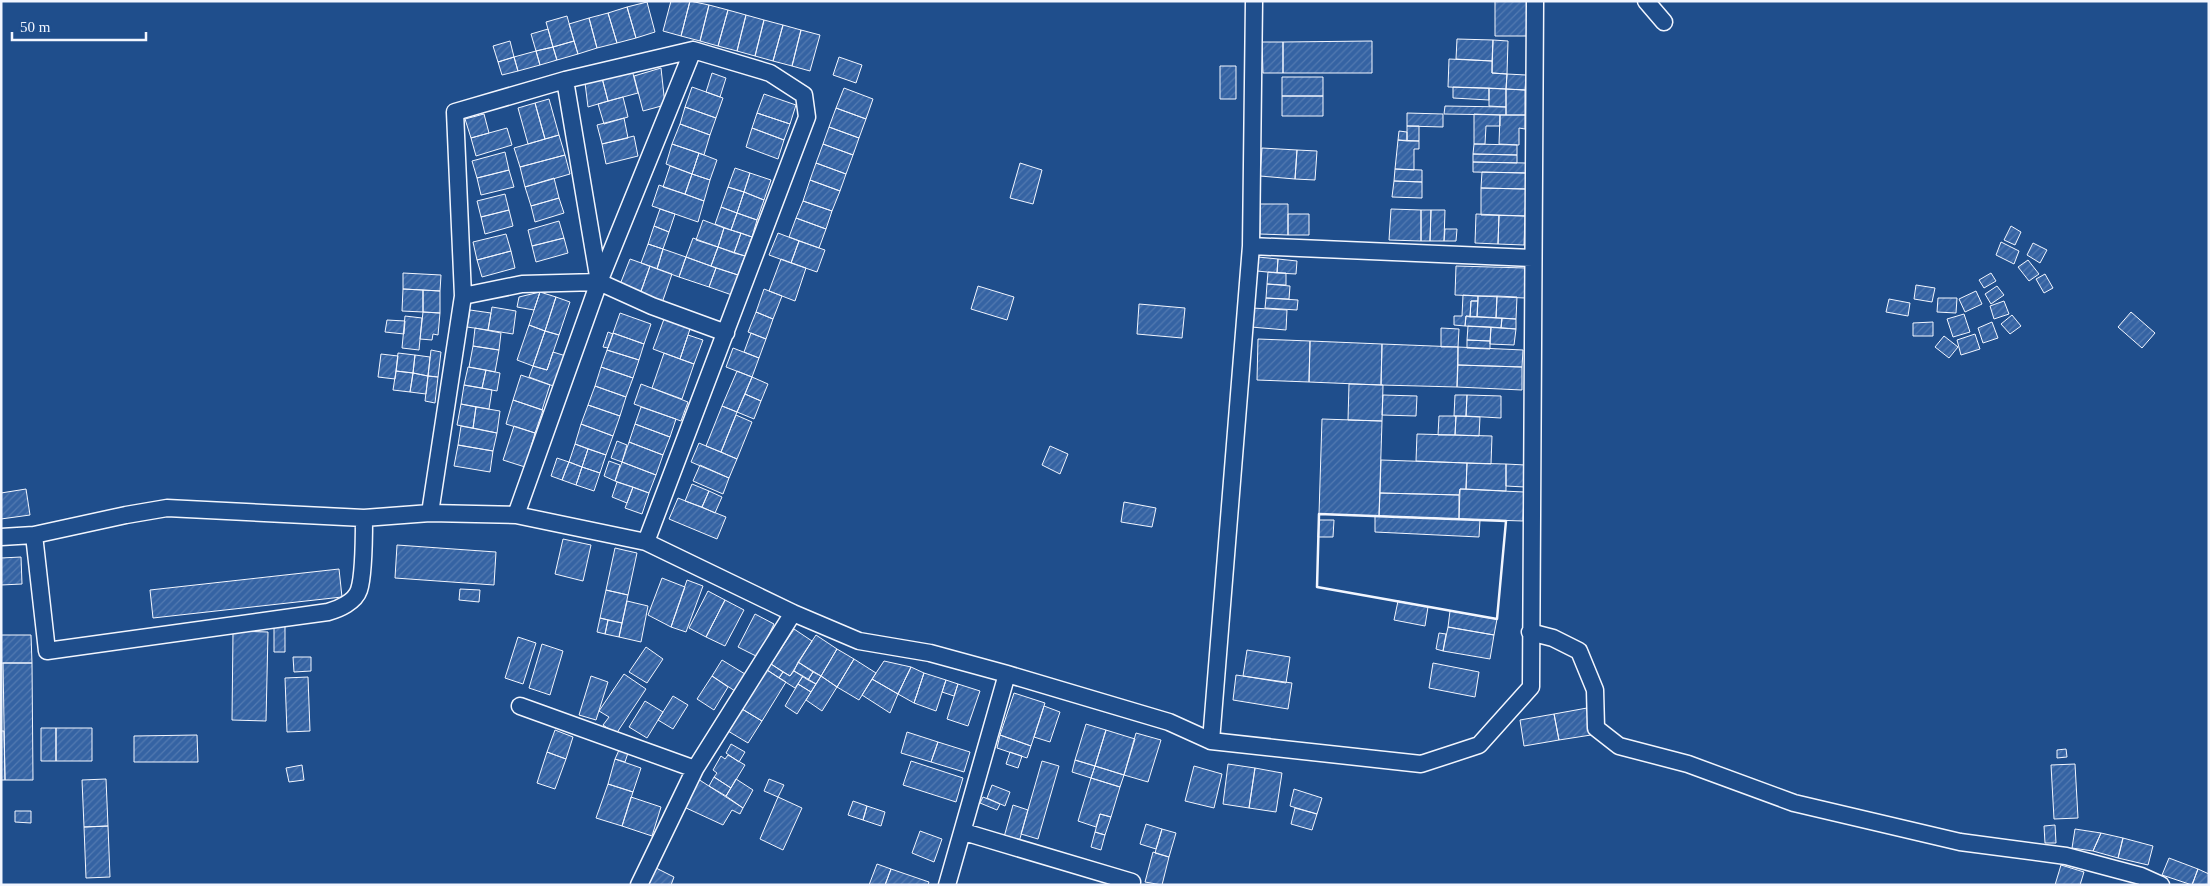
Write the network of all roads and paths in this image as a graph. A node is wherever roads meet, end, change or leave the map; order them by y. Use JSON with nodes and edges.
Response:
{"nodes":[{"id":1,"x":1254,"y":1,"type":"edge"},
{"id":2,"x":1535,"y":1,"type":"edge"},
{"id":3,"x":1646,"y":1,"type":"edge"},
{"id":4,"x":1664,"y":22,"type":"dead end"},
{"id":5,"x":693,"y":50,"type":"junction"},
{"id":6,"x":565,"y":80,"type":"junction"},
{"id":7,"x":1252,"y":246,"type":"junction"},
{"id":8,"x":1532,"y":258,"type":"junction"},
{"id":9,"x":599,"y":282,"type":"junction"},
{"id":10,"x":463,"y":296,"type":"junction"},
{"id":11,"x":726,"y":334,"type":"junction"},
{"id":12,"x":430,"y":513,"type":"junction"},
{"id":13,"x":516,"y":515,"type":"junction"},
{"id":14,"x":364,"y":518,"type":"junction"},
{"id":15,"x":34,"y":535,"type":"junction"},
{"id":16,"x":1,"y":537,"type":"edge"},
{"id":17,"x":646,"y":542,"type":"junction"},
{"id":18,"x":793,"y":614,"type":"junction"},
{"id":19,"x":1530,"y":632,"type":"junction"},
{"id":20,"x":1007,"y":674,"type":"junction"},
{"id":21,"x":520,"y":706,"type":"dead end"},
{"id":22,"x":1211,"y":741,"type":"junction"},
{"id":23,"x":695,"y":769,"type":"junction"},
{"id":24,"x":964,"y":832,"type":"junction"},
{"id":25,"x":2139,"y":880,"type":"edge"},
{"id":26,"x":1132,"y":882,"type":"dead end"},
{"id":27,"x":638,"y":885,"type":"edge"},
{"id":28,"x":948,"y":885,"type":"edge"},
{"id":29,"x":2161,"y":885,"type":"edge"}],
"edges":[{"from":1,"to":7,"type":"street"},
{"from":2,"to":8,"type":"street"},
{"from":3,"to":4,"type":"street"},
{"from":5,"to":6,"type":"street"},
{"from":5,"to":9,"type":"street"},
{"from":5,"to":11,"type":"street"},
{"from":6,"to":9,"type":"street"},
{"from":6,"to":10,"type":"street"},
{"from":7,"to":8,"type":"street"},
{"from":7,"to":22,"type":"street"},
{"from":8,"to":19,"type":"street"},
{"from":9,"to":10,"type":"street"},
{"from":9,"to":11,"type":"street"},
{"from":9,"to":13,"type":"street"},
{"from":10,"to":12,"type":"street"},
{"from":11,"to":17,"type":"street"},
{"from":12,"to":13,"type":"street"},
{"from":12,"to":14,"type":"street"},
{"from":13,"to":17,"type":"street"},
{"from":14,"to":15,"type":"street"},
{"from":14,"to":15,"type":"street"},
{"from":15,"to":16,"type":"street"},
{"from":17,"to":18,"type":"street"},
{"from":18,"to":20,"type":"street"},
{"from":18,"to":23,"type":"street"},
{"from":19,"to":22,"type":"street"},
{"from":19,"to":25,"type":"street"},
{"from":20,"to":22,"type":"street"},
{"from":20,"to":24,"type":"street"},
{"from":21,"to":23,"type":"street"},
{"from":23,"to":27,"type":"street"},
{"from":24,"to":26,"type":"street"},
{"from":24,"to":28,"type":"street"},
{"from":25,"to":29,"type":"street"}]}
